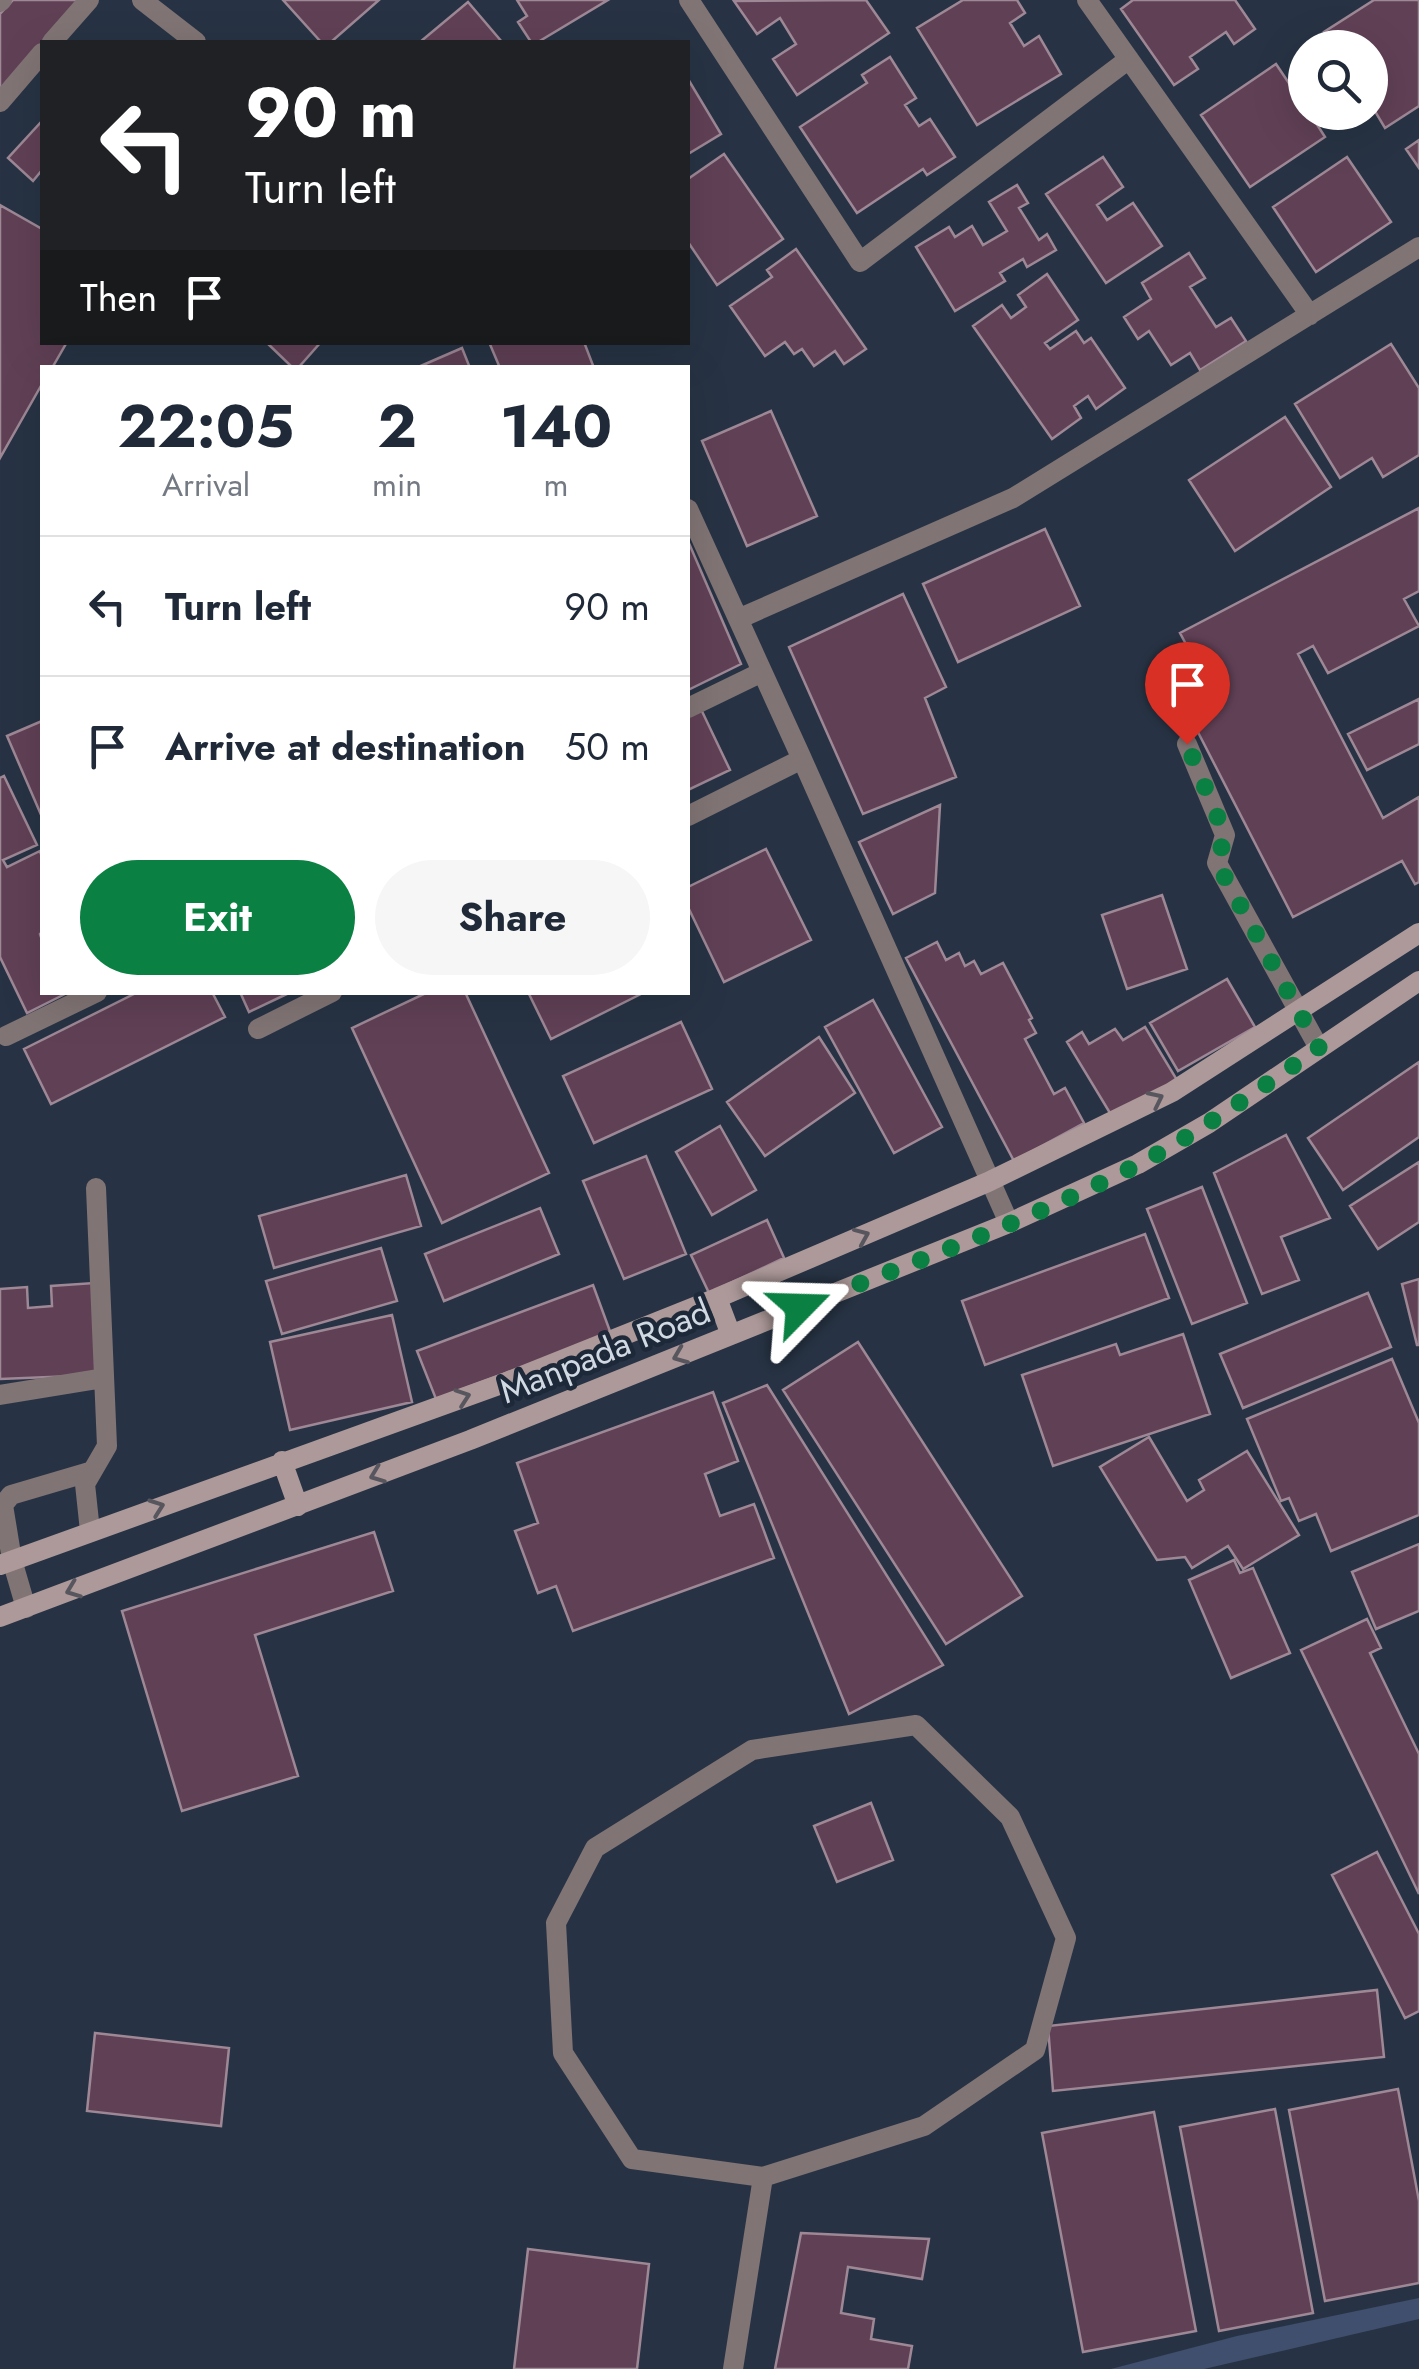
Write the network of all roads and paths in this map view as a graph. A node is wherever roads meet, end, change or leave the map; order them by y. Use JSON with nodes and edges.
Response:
{"nodes":[{"id":1,"x":89,"y":0,"type":"edge"},
{"id":2,"x":142,"y":0,"type":"edge"},
{"id":3,"x":689,"y":0,"type":"edge"},
{"id":4,"x":1087,"y":0,"type":"edge"},
{"id":5,"x":54,"y":40,"type":"edge"},
{"id":6,"x":193,"y":40,"type":"edge"},
{"id":7,"x":40,"y":55,"type":"edge"},
{"id":8,"x":1129,"y":59,"type":"junction"},
{"id":9,"x":0,"y":102,"type":"edge"},
{"id":10,"x":1419,"y":247,"type":"edge"},
{"id":11,"x":1310,"y":314,"type":"junction"},
{"id":12,"x":690,"y":513,"type":"edge"},
{"id":13,"x":738,"y":619,"type":"junction"},
{"id":14,"x":762,"y":672,"type":"junction"},
{"id":15,"x":690,"y":707,"type":"edge"},
{"id":16,"x":1187,"y":744,"type":"dead end"},
{"id":17,"x":802,"y":760,"type":"junction"},
{"id":18,"x":690,"y":815,"type":"edge"},
{"id":19,"x":1419,"y":933,"type":"edge"},
{"id":20,"x":1419,"y":981,"type":"edge"},
{"id":21,"x":92,"y":995,"type":"edge"},
{"id":22,"x":326,"y":995,"type":"edge"},
{"id":23,"x":1299,"y":1011,"type":"junction"},
{"id":24,"x":258,"y":1029,"type":"dead end"},
{"id":25,"x":6,"y":1036,"type":"dead end"},
{"id":26,"x":1319,"y":1048,"type":"junction"},
{"id":27,"x":988,"y":1182,"type":"junction"},
{"id":28,"x":96,"y":1188,"type":"dead end"},
{"id":29,"x":1009,"y":1223,"type":"junction"},
{"id":30,"x":716,"y":1298,"type":"junction"},
{"id":31,"x":731,"y":1335,"type":"junction"},
{"id":32,"x":104,"y":1378,"type":"junction"},
{"id":33,"x":0,"y":1395,"type":"edge"},
{"id":34,"x":282,"y":1461,"type":"junction"},
{"id":35,"x":89,"y":1472,"type":"junction"},
{"id":36,"x":298,"y":1506,"type":"junction"},
{"id":37,"x":90,"y":1531,"type":"junction"},
{"id":38,"x":6,"y":1563,"type":"edge"},
{"id":39,"x":26,"y":1608,"type":"junction"},
{"id":40,"x":0,"y":1618,"type":"edge"},
{"id":41,"x":763,"y":2178,"type":"junction"},
{"id":42,"x":733,"y":2369,"type":"edge"}],
"edges":[{"from":1,"to":5,"type":"street"},
{"from":2,"to":6,"type":"street"},
{"from":3,"to":8,"type":"street"},
{"from":4,"to":8,"type":"street"},
{"from":7,"to":9,"type":"street"},
{"from":8,"to":11,"type":"street"},
{"from":10,"to":11,"type":"street"},
{"from":11,"to":13,"type":"street"},
{"from":12,"to":13,"type":"street"},
{"from":13,"to":14,"type":"street"},
{"from":14,"to":15,"type":"street"},
{"from":14,"to":17,"type":"street"},
{"from":16,"to":23,"type":"street"},
{"from":17,"to":18,"type":"street"},
{"from":17,"to":27,"type":"street"},
{"from":19,"to":23,"type":"main road","name":"Manpada Road"},
{"from":20,"to":26,"type":"main road","name":"Manpada Road"},
{"from":21,"to":25,"type":"street"},
{"from":22,"to":24,"type":"street"},
{"from":23,"to":26,"type":"street"},
{"from":27,"to":23,"type":"main road","name":"Manpada Road","one_way":true},
{"from":26,"to":29,"type":"main road","name":"Manpada Road"},
{"from":27,"to":29,"type":"street"},
{"from":30,"to":27,"type":"main road","name":"Manpada Road","one_way":true},
{"from":28,"to":32,"type":"street"},
{"from":29,"to":31,"type":"main road","name":"Manpada Road"},
{"from":30,"to":31,"type":"main road"},
{"from":34,"to":30,"type":"main road","name":"Manpada Road","one_way":true},
{"from":31,"to":36,"type":"main road","name":"Manpada Road","one_way":true},
{"from":32,"to":33,"type":"street"},
{"from":32,"to":35,"type":"street"},
{"from":34,"to":36,"type":"main road"},
{"from":37,"to":34,"type":"main road","name":"Manpada Road","one_way":true},
{"from":35,"to":37,"type":"street"},
{"from":35,"to":38,"type":"street"},
{"from":36,"to":39,"type":"main road","name":"Manpada Road","one_way":true},
{"from":37,"to":38,"type":"main road","name":"Manpada Road"},
{"from":38,"to":39,"type":"street"},
{"from":39,"to":40,"type":"main road","name":"Manpada Road"},
{"from":41,"to":41,"type":"street"},
{"from":41,"to":42,"type":"street"}]}
